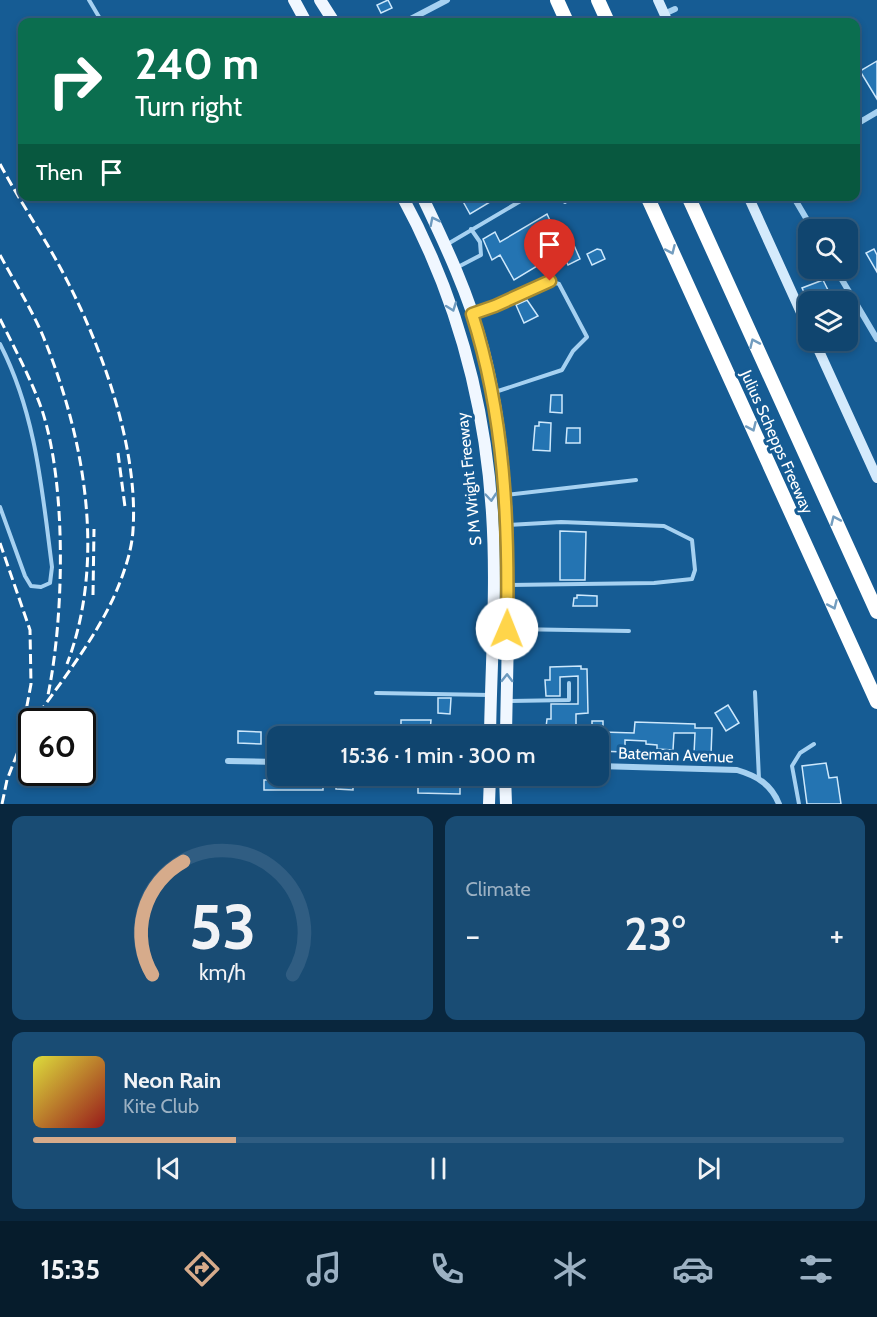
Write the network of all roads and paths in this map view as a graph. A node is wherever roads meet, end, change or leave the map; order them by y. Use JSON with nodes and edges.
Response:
{"nodes":[{"id":1,"x":89,"y":0,"type":"edge"},
{"id":2,"x":294,"y":0,"type":"edge"},
{"id":3,"x":320,"y":0,"type":"edge"},
{"id":4,"x":447,"y":0,"type":"edge"},
{"id":5,"x":557,"y":0,"type":"edge"},
{"id":6,"x":658,"y":0,"type":"edge"},
{"id":7,"x":599,"y":2,"type":"edge"},
{"id":8,"x":675,"y":9,"type":"dead end"},
{"id":9,"x":100,"y":18,"type":"edge"},
{"id":10,"x":304,"y":18,"type":"edge"},
{"id":11,"x":331,"y":18,"type":"edge"},
{"id":12,"x":413,"y":18,"type":"edge"},
{"id":13,"x":565,"y":18,"type":"edge"},
{"id":14,"x":606,"y":18,"type":"edge"},
{"id":15,"x":666,"y":18,"type":"edge"},
{"id":16,"x":877,"y":112,"type":"edge"},
{"id":17,"x":860,"y":122,"type":"edge"},
{"id":18,"x":404,"y":201,"type":"edge"},
{"id":19,"x":424,"y":201,"type":"edge"},
{"id":20,"x":520,"y":201,"type":"edge"},
{"id":21,"x":649,"y":201,"type":"edge"},
{"id":22,"x":690,"y":201,"type":"edge"},
{"id":23,"x":750,"y":201,"type":"edge"},
{"id":24,"x":796,"y":201,"type":"edge"},
{"id":25,"x":807,"y":219,"type":"edge"},
{"id":26,"x":471,"y":229,"type":"junction"},
{"id":27,"x":446,"y":245,"type":"junction"},
{"id":28,"x":456,"y":269,"type":"junction"},
{"id":29,"x":842,"y":279,"type":"edge"},
{"id":30,"x":798,"y":306,"type":"edge"},
{"id":31,"x":472,"y":314,"type":"junction"},
{"id":32,"x":877,"y":339,"type":"edge"},
{"id":33,"x":0,"y":344,"type":"edge"},
{"id":34,"x":819,"y":351,"type":"edge"},
{"id":35,"x":492,"y":393,"type":"junction"},
{"id":36,"x":877,"y":478,"type":"edge"},
{"id":37,"x":636,"y":480,"type":"dead end"},
{"id":38,"x":506,"y":495,"type":"junction"},
{"id":39,"x":0,"y":507,"type":"edge"},
{"id":40,"x":507,"y":525,"type":"junction"},
{"id":41,"x":508,"y":585,"type":"junction"},
{"id":42,"x":877,"y":612,"type":"edge"},
{"id":43,"x":507,"y":629,"type":"junction"},
{"id":44,"x":629,"y":631,"type":"dead end"},
{"id":45,"x":569,"y":683,"type":"dead end"},
{"id":46,"x":755,"y":692,"type":"dead end"},
{"id":47,"x":376,"y":693,"type":"dead end"},
{"id":48,"x":491,"y":694,"type":"junction"},
{"id":49,"x":506,"y":701,"type":"junction"},
{"id":50,"x":877,"y":702,"type":"edge"},
{"id":51,"x":490,"y":726,"type":"edge"},
{"id":52,"x":506,"y":726,"type":"edge"},
{"id":53,"x":814,"y":744,"type":"dead end"},
{"id":54,"x":228,"y":761,"type":"dead end"},
{"id":55,"x":267,"y":762,"type":"edge"},
{"id":56,"x":609,"y":766,"type":"edge"},
{"id":57,"x":756,"y":777,"type":"junction"},
{"id":58,"x":490,"y":786,"type":"edge"},
{"id":59,"x":506,"y":786,"type":"edge"},
{"id":60,"x":797,"y":803,"type":"edge"},
{"id":61,"x":489,"y":804,"type":"edge"},
{"id":62,"x":506,"y":804,"type":"edge"},
{"id":63,"x":779,"y":804,"type":"edge"}],
"edges":[{"from":1,"to":9,"type":"lane"},
{"from":2,"to":10,"type":"main road"},
{"from":3,"to":11,"type":"main road"},
{"from":4,"to":12,"type":"street"},
{"from":5,"to":13,"type":"highway"},
{"from":6,"to":15,"type":"main road"},
{"from":7,"to":14,"type":"highway"},
{"from":8,"to":15,"type":"street"},
{"from":16,"to":17,"type":"street"},
{"from":18,"to":48,"type":"main road","name":"S M Wright Freeway","one_way":true},
{"from":27,"to":19,"type":"main road","name":"S M Wright Freeway","one_way":true},
{"from":20,"to":26,"type":"lane"},
{"from":21,"to":50,"type":"highway","name":"Julius Schepps Freeway","one_way":true},
{"from":42,"to":22,"type":"highway","name":"Julius Schepps Freeway","one_way":true},
{"from":23,"to":30,"type":"main road"},
{"from":24,"to":25,"type":"street"},
{"from":26,"to":27,"type":"lane"},
{"from":26,"to":28,"type":"lane"},
{"from":27,"to":28,"type":"main road","name":"S M Wright Freeway"},
{"from":28,"to":31,"type":"main road","name":"S M Wright Freeway"},
{"from":29,"to":32,"type":"street"},
{"from":31,"to":35,"type":"main road","name":"S M Wright Freeway"},
{"from":31,"to":35,"type":"lane"},
{"from":33,"to":39,"type":"lane"},
{"from":34,"to":36,"type":"main road"},
{"from":35,"to":38,"type":"main road","name":"S M Wright Freeway"},
{"from":37,"to":38,"type":"lane"},
{"from":38,"to":40,"type":"main road","name":"S M Wright Freeway"},
{"from":40,"to":41,"type":"main road","name":"S M Wright Freeway"},
{"from":40,"to":41,"type":"lane"},
{"from":41,"to":43,"type":"main road","name":"S M Wright Freeway"},
{"from":43,"to":44,"type":"lane"},
{"from":49,"to":43,"type":"main road","name":"S M Wright Freeway","one_way":true},
{"from":45,"to":49,"type":"lane"},
{"from":46,"to":57,"type":"lane"},
{"from":47,"to":48,"type":"lane"},
{"from":48,"to":51,"type":"main road","name":"S M Wright Freeway"},
{"from":49,"to":52,"type":"main road","name":"S M Wright Freeway"},
{"from":53,"to":60,"type":"lane"},
{"from":54,"to":55,"type":"street"},
{"from":56,"to":57,"type":"street","name":"Bateman Avenue"},
{"from":57,"to":63,"type":"street"},
{"from":58,"to":61,"type":"main road"},
{"from":59,"to":62,"type":"main road"}]}
